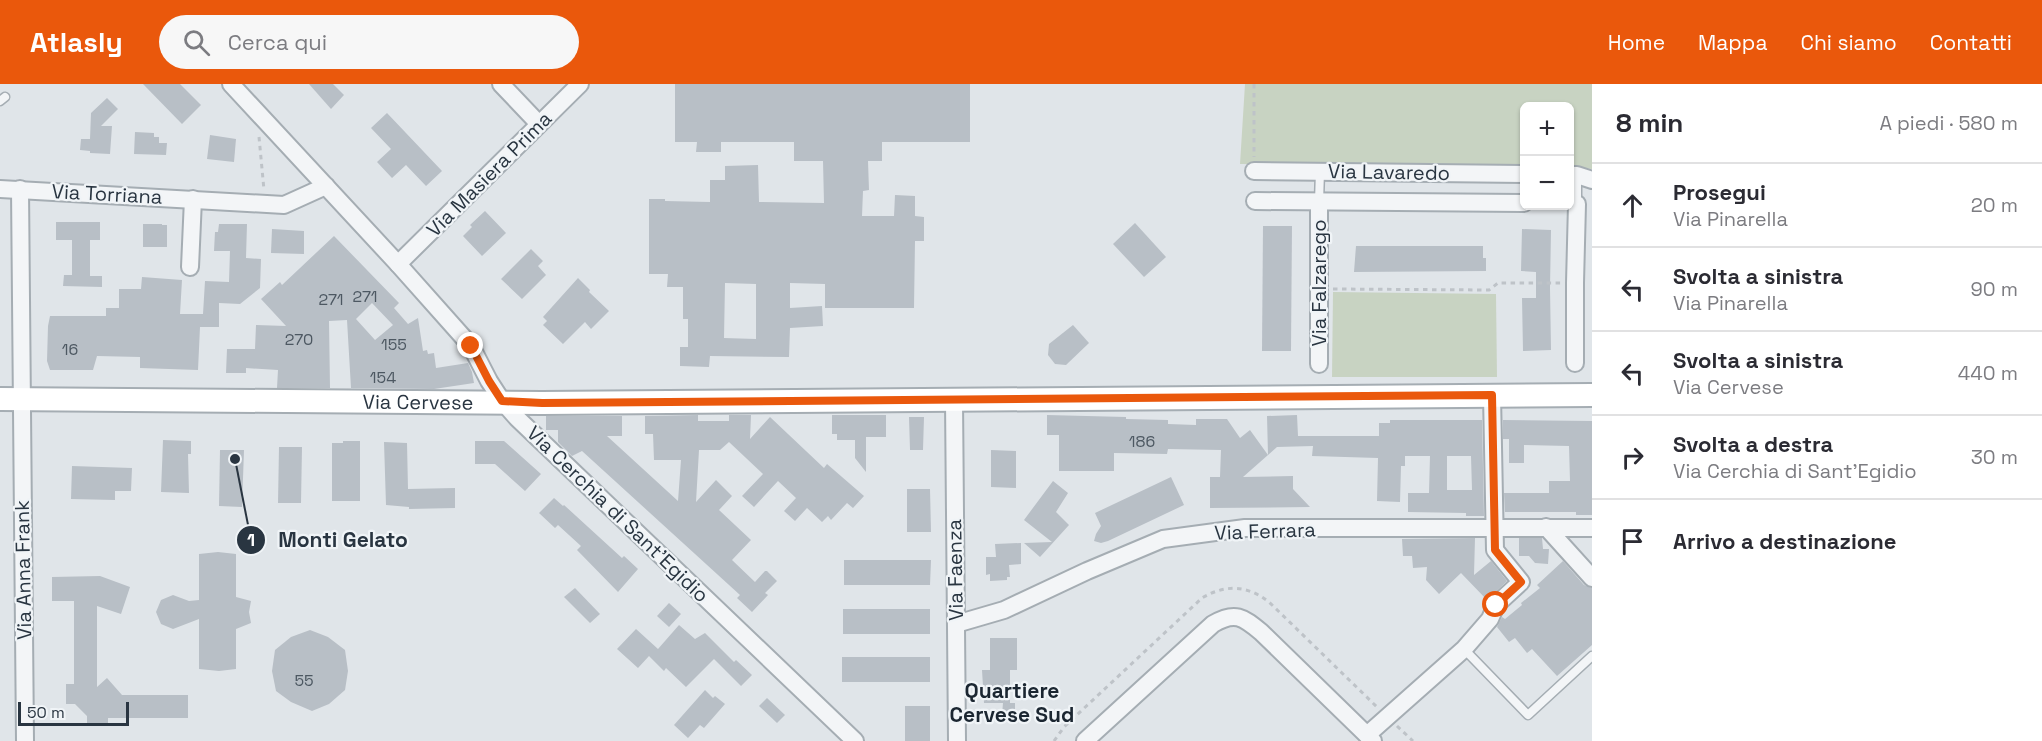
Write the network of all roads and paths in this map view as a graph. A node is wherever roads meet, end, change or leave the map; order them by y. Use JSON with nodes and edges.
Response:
{"nodes":[{"id":1,"x":231,"y":84,"type":"edge"},
{"id":2,"x":501,"y":84,"type":"edge"},
{"id":3,"x":580,"y":84,"type":"edge"},
{"id":4,"x":1254,"y":84,"type":"edge"},
{"id":5,"x":539,"y":124,"type":"junction"},
{"id":6,"x":258,"y":133,"type":"dead end"},
{"id":7,"x":1254,"y":171,"type":"joint"},
{"id":8,"x":1320,"y":171,"type":"junction"},
{"id":9,"x":1520,"y":174,"type":"edge"},
{"id":10,"x":1580,"y":176,"type":"edge"},
{"id":11,"x":326,"y":186,"type":"junction"},
{"id":12,"x":0,"y":189,"type":"edge"},
{"id":13,"x":20,"y":189,"type":"junction"},
{"id":14,"x":193,"y":199,"type":"junction"},
{"id":15,"x":1255,"y":201,"type":"dead end"},
{"id":16,"x":1319,"y":202,"type":"junction"},
{"id":17,"x":1520,"y":203,"type":"edge"},
{"id":18,"x":1580,"y":203,"type":"edge"},
{"id":19,"x":265,"y":204,"type":"junction"},
{"id":20,"x":398,"y":264,"type":"junction"},
{"id":21,"x":190,"y":267,"type":"dead end"},
{"id":22,"x":1575,"y":283,"type":"junction"},
{"id":23,"x":1319,"y":289,"type":"junction"},
{"id":24,"x":1575,"y":363,"type":"dead end"},
{"id":25,"x":1319,"y":364,"type":"dead end"},
{"id":26,"x":1492,"y":395,"type":"junction"},
{"id":27,"x":1592,"y":395,"type":"edge"},
{"id":28,"x":11,"y":399,"type":"edge"},
{"id":29,"x":954,"y":400,"type":"junction"},
{"id":30,"x":502,"y":401,"type":"junction"},
{"id":31,"x":1546,"y":528,"type":"junction"},
{"id":32,"x":1592,"y":528,"type":"edge"},
{"id":33,"x":1494,"y":529,"type":"junction"},
{"id":34,"x":1592,"y":578,"type":"edge"},
{"id":35,"x":956,"y":624,"type":"junction"},
{"id":36,"x":1464,"y":649,"type":"junction"},
{"id":37,"x":1592,"y":656,"type":"edge"},
{"id":38,"x":1388,"y":717,"type":"junction"},
{"id":39,"x":1370,"y":738,"type":"edge"},
{"id":40,"x":25,"y":741,"type":"edge"},
{"id":41,"x":855,"y":741,"type":"edge"},
{"id":42,"x":957,"y":741,"type":"edge"},
{"id":43,"x":1054,"y":741,"type":"edge"},
{"id":44,"x":1085,"y":741,"type":"edge"},
{"id":45,"x":1413,"y":741,"type":"edge"}],
"edges":[{"from":1,"to":11,"type":"street","name":"Via Cerchia di Sant'Egidio"},
{"from":2,"to":5,"type":"street"},
{"from":3,"to":5,"type":"street","name":"Via Masiera Prima"},
{"from":4,"to":7,"type":"path"},
{"from":5,"to":20,"type":"street","name":"Via Masiera Prima"},
{"from":6,"to":19,"type":"path"},
{"from":7,"to":8,"type":"street","name":"Via Lavaredo"},
{"from":8,"to":9,"type":"street","name":"Via Lavaredo"},
{"from":8,"to":16,"type":"lane"},
{"from":10,"to":18,"type":"lane"},
{"from":11,"to":19,"type":"street","name":"Via Torriana"},
{"from":11,"to":20,"type":"street","name":"Via Cerchia di Sant'Egidio"},
{"from":12,"to":13,"type":"street","name":"Via Torriana"},
{"from":13,"to":14,"type":"street","name":"Via Torriana"},
{"from":13,"to":28,"type":"street","name":"Via Anna Frank"},
{"from":14,"to":19,"type":"street","name":"Via Torriana"},
{"from":14,"to":21,"type":"street"},
{"from":15,"to":16,"type":"street","name":"Via Lavaredo"},
{"from":16,"to":17,"type":"street","name":"Via Lavaredo"},
{"from":16,"to":23,"type":"street","name":"Via Falzarego"},
{"from":18,"to":22,"type":"street"},
{"from":20,"to":30,"type":"street","name":"Via Cerchia di Sant'Egidio"},
{"from":22,"to":23,"type":"path"},
{"from":22,"to":24,"type":"street"},
{"from":23,"to":25,"type":"street","name":"Via Falzarego"},
{"from":26,"to":27,"type":"main road","name":"Via Cervese"},
{"from":26,"to":29,"type":"main road","name":"Via Cervese"},
{"from":26,"to":33,"type":"street"},
{"from":28,"to":30,"type":"main road","name":"Via Cervese"},
{"from":28,"to":40,"type":"street","name":"Via Anna Frank"},
{"from":29,"to":30,"type":"main road","name":"Via Cervese"},
{"from":29,"to":35,"type":"street","name":"Via Faenza"},
{"from":30,"to":41,"type":"street","name":"Via Cerchia di Sant'Egidio"},
{"from":31,"to":32,"type":"street","name":"Via Ferrara"},
{"from":31,"to":33,"type":"street","name":"Via Ferrara"},
{"from":31,"to":34,"type":"street"},
{"from":33,"to":35,"type":"street","name":"Via Ferrara"},
{"from":33,"to":36,"type":"street"},
{"from":35,"to":42,"type":"street","name":"Via Faenza"},
{"from":36,"to":37,"type":"lane"},
{"from":36,"to":38,"type":"street"},
{"from":38,"to":39,"type":"street"},
{"from":38,"to":43,"type":"path"},
{"from":38,"to":45,"type":"path"},
{"from":39,"to":44,"type":"street"}]}
